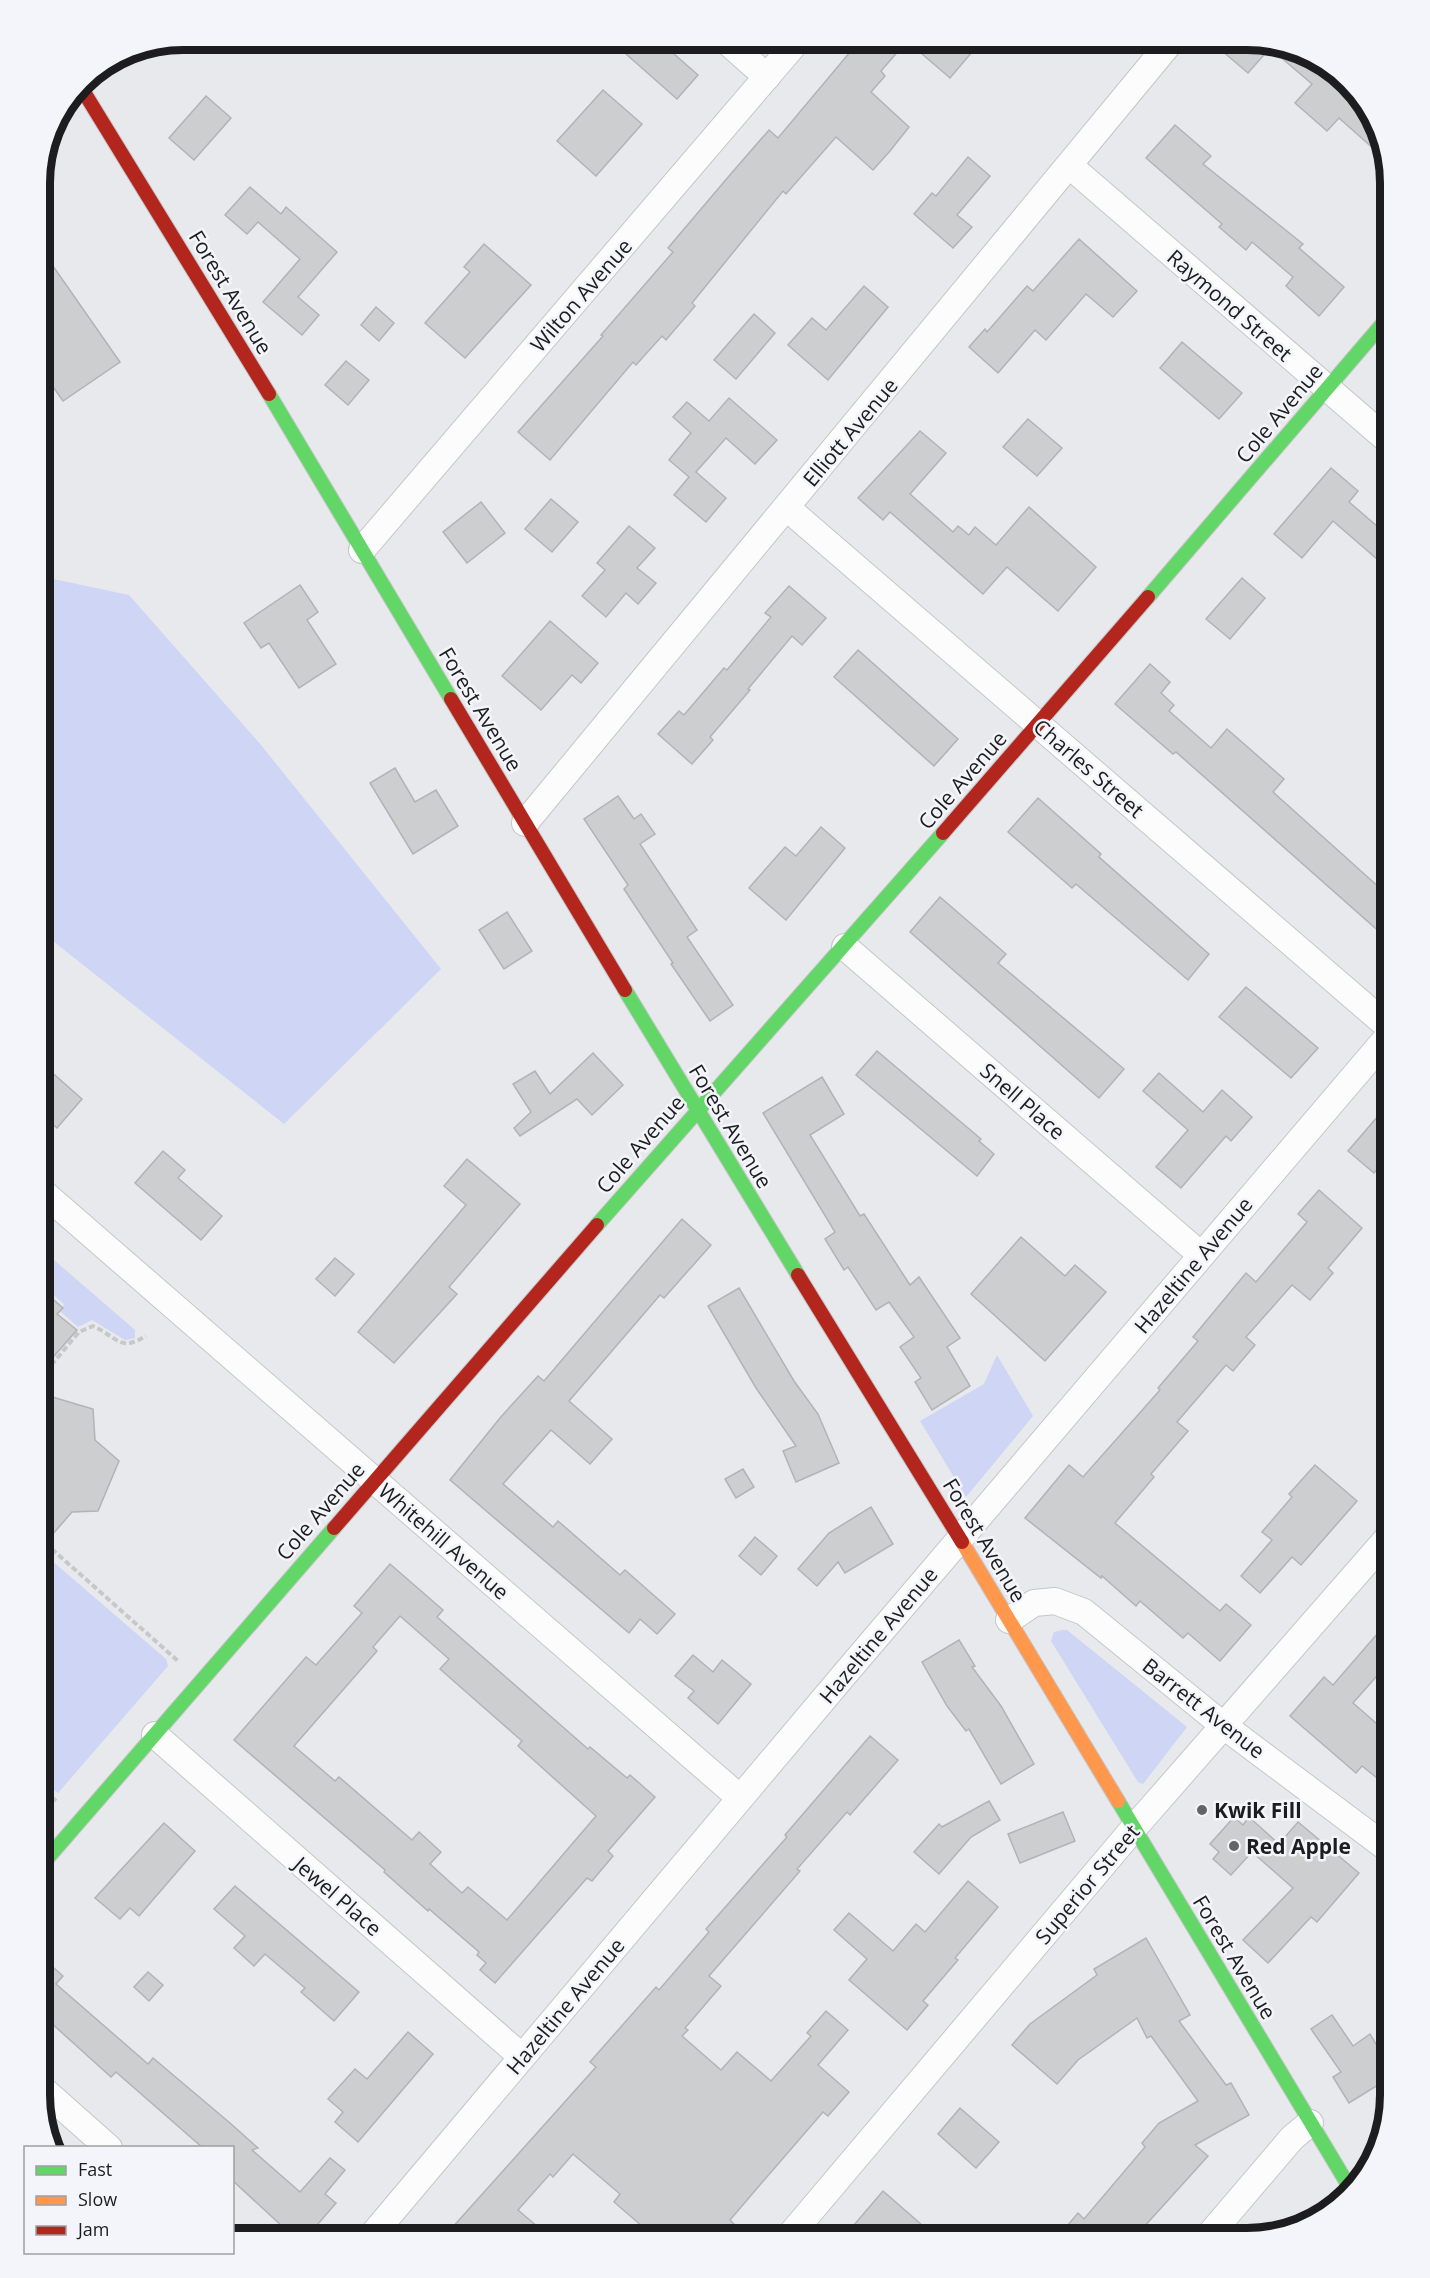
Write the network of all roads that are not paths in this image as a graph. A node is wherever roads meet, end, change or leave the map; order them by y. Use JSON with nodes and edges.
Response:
{"nodes":[{"id":1,"x":737,"y":50,"type":"edge"},
{"id":2,"x":789,"y":50,"type":"edge"},
{"id":3,"x":1164,"y":50,"type":"edge"},
{"id":4,"x":767,"y":76,"type":"junction"},
{"id":5,"x":85,"y":93,"type":"edge"},
{"id":6,"x":1070,"y":166,"type":"junction"},
{"id":7,"x":1380,"y":327,"type":"edge"},
{"id":8,"x":1328,"y":388,"type":"junction"},
{"id":9,"x":1380,"y":433,"type":"edge"},
{"id":10,"x":787,"y":508,"type":"junction"},
{"id":11,"x":362,"y":550,"type":"junction"},
{"id":12,"x":1038,"y":724,"type":"junction"},
{"id":13,"x":525,"y":823,"type":"junction"},
{"id":14,"x":845,"y":946,"type":"junction"},
{"id":15,"x":1380,"y":1021,"type":"edge"},
{"id":16,"x":1380,"y":1044,"type":"edge"},
{"id":17,"x":697,"y":1111,"type":"junction"},
{"id":18,"x":50,"y":1199,"type":"edge"},
{"id":19,"x":1201,"y":1255,"type":"junction"},
{"id":20,"x":375,"y":1480,"type":"junction"},
{"id":21,"x":960,"y":1539,"type":"junction"},
{"id":22,"x":1380,"y":1547,"type":"edge"},
{"id":23,"x":1009,"y":1620,"type":"junction"},
{"id":24,"x":1224,"y":1726,"type":"junction"},
{"id":25,"x":154,"y":1735,"type":"junction"},
{"id":26,"x":740,"y":1798,"type":"junction"},
{"id":27,"x":1134,"y":1828,"type":"junction"},
{"id":28,"x":1380,"y":1843,"type":"edge"},
{"id":29,"x":50,"y":1855,"type":"edge"},
{"id":30,"x":522,"y":2057,"type":"junction"},
{"id":31,"x":50,"y":2096,"type":"edge"},
{"id":32,"x":1310,"y":2123,"type":"junction"},
{"id":33,"x":108,"y":2146,"type":"edge"},
{"id":34,"x":1347,"y":2183,"type":"edge"},
{"id":35,"x":378,"y":2228,"type":"edge"},
{"id":36,"x":796,"y":2228,"type":"edge"},
{"id":37,"x":1215,"y":2228,"type":"edge"}],
"edges":[{"from":1,"to":4,"type":"street"},
{"from":2,"to":4,"type":"street","name":"Wilton Avenue"},
{"from":3,"to":6,"type":"street","name":"Elliott Avenue"},
{"from":4,"to":11,"type":"street","name":"Wilton Avenue"},
{"from":5,"to":11,"type":"main road","name":"Forest Avenue"},
{"from":6,"to":8,"type":"street","name":"Raymond Street"},
{"from":6,"to":10,"type":"street","name":"Elliott Avenue"},
{"from":7,"to":8,"type":"main road","name":"Cole Avenue"},
{"from":8,"to":9,"type":"street","name":"Raymond Street"},
{"from":8,"to":12,"type":"main road","name":"Cole Avenue"},
{"from":10,"to":12,"type":"street","name":"Charles Street"},
{"from":10,"to":13,"type":"street","name":"Elliott Avenue"},
{"from":11,"to":13,"type":"main road","name":"Forest Avenue"},
{"from":12,"to":14,"type":"main road","name":"Cole Avenue"},
{"from":12,"to":15,"type":"street","name":"Charles Street"},
{"from":13,"to":17,"type":"main road","name":"Forest Avenue"},
{"from":14,"to":17,"type":"main road","name":"Cole Avenue"},
{"from":14,"to":19,"type":"street","name":"Snell Place"},
{"from":16,"to":19,"type":"street","name":"Hazeltine Avenue"},
{"from":17,"to":20,"type":"main road","name":"Cole Avenue"},
{"from":17,"to":21,"type":"main road","name":"Forest Avenue"},
{"from":18,"to":20,"type":"street","name":"Whitehill Avenue"},
{"from":19,"to":21,"type":"street","name":"Hazeltine Avenue"},
{"from":20,"to":25,"type":"main road","name":"Cole Avenue"},
{"from":20,"to":26,"type":"street","name":"Whitehill Avenue"},
{"from":21,"to":23,"type":"main road","name":"Forest Avenue"},
{"from":21,"to":26,"type":"street","name":"Hazeltine Avenue"},
{"from":22,"to":24,"type":"street","name":"Superior Street"},
{"from":23,"to":24,"type":"street","name":"Barrett Avenue"},
{"from":23,"to":27,"type":"main road","name":"Forest Avenue"},
{"from":24,"to":27,"type":"street","name":"Superior Street"},
{"from":24,"to":28,"type":"street","name":"Barrett Avenue"},
{"from":25,"to":29,"type":"main road","name":"Cole Avenue"},
{"from":25,"to":30,"type":"street","name":"Jewel Place"},
{"from":26,"to":30,"type":"street","name":"Hazeltine Avenue"},
{"from":27,"to":32,"type":"main road","name":"Forest Avenue"},
{"from":27,"to":36,"type":"street","name":"Superior Street"},
{"from":30,"to":35,"type":"street","name":"Hazeltine Avenue"},
{"from":31,"to":33,"type":"street"},
{"from":32,"to":34,"type":"main road","name":"Forest Avenue"},
{"from":32,"to":37,"type":"street"}]}
